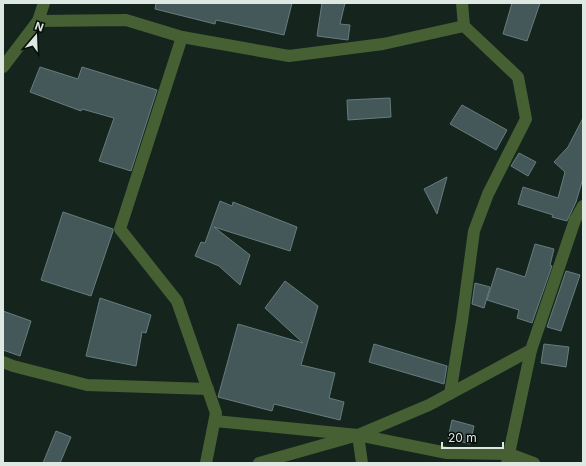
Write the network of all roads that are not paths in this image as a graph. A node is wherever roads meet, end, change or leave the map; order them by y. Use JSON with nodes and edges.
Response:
{"nodes":[{"id":1,"x":44,"y":3,"type":"edge"},
{"id":2,"x":462,"y":3,"type":"edge"},
{"id":3,"x":38,"y":21,"type":"junction"},
{"id":4,"x":464,"y":26,"type":"junction"},
{"id":5,"x":182,"y":37,"type":"junction"},
{"id":6,"x":3,"y":67,"type":"edge"},
{"id":7,"x":583,"y":206,"type":"edge"},
{"id":8,"x":531,"y":350,"type":"junction"},
{"id":9,"x":3,"y":362,"type":"edge"},
{"id":10,"x":208,"y":389,"type":"junction"},
{"id":11,"x":450,"y":394,"type":"junction"},
{"id":12,"x":215,"y":421,"type":"junction"},
{"id":13,"x":358,"y":435,"type":"junction"},
{"id":14,"x":295,"y":458,"type":"edge"},
{"id":15,"x":508,"y":459,"type":"edge"},
{"id":16,"x":206,"y":463,"type":"edge"},
{"id":17,"x":259,"y":463,"type":"edge"},
{"id":18,"x":362,"y":463,"type":"edge"},
{"id":19,"x":534,"y":463,"type":"edge"}],
"edges":[{"from":1,"to":3,"type":"street"},
{"from":2,"to":4,"type":"street"},
{"from":3,"to":5,"type":"street"},
{"from":3,"to":6,"type":"street"},
{"from":4,"to":5,"type":"street"},
{"from":4,"to":11,"type":"street"},
{"from":5,"to":10,"type":"street"},
{"from":7,"to":8,"type":"street"},
{"from":8,"to":11,"type":"street"},
{"from":8,"to":15,"type":"street"},
{"from":9,"to":10,"type":"street"},
{"from":10,"to":12,"type":"street"},
{"from":11,"to":13,"type":"street"},
{"from":12,"to":13,"type":"street"},
{"from":12,"to":16,"type":"street"},
{"from":13,"to":14,"type":"street"},
{"from":13,"to":15,"type":"street"},
{"from":13,"to":18,"type":"street"},
{"from":14,"to":17,"type":"street"},
{"from":15,"to":19,"type":"street"}]}
